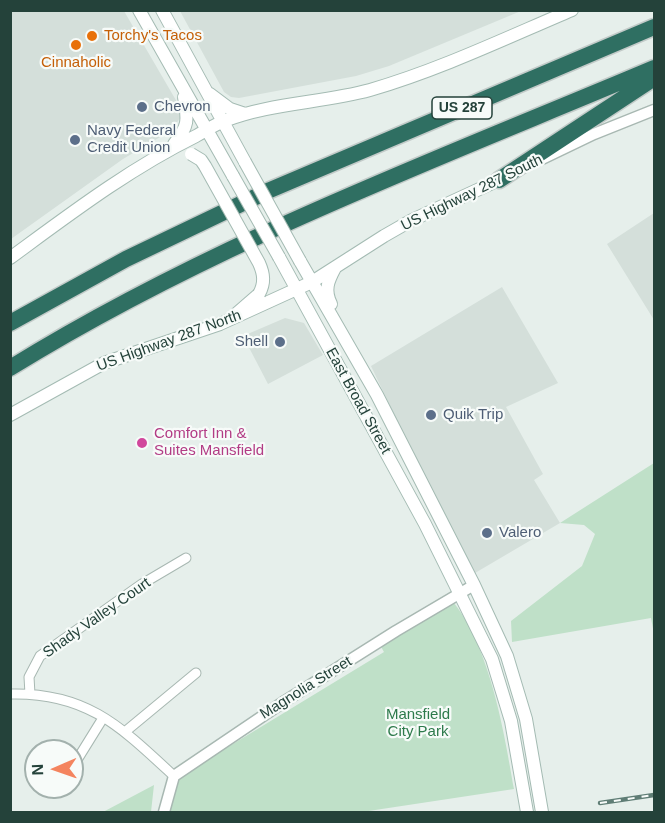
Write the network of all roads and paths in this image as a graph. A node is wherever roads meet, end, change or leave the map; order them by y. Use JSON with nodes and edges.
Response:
{"nodes":[{"id":1,"x":139,"y":10,"type":"edge"},
{"id":2,"x":162,"y":10,"type":"edge"},
{"id":3,"x":572,"y":10,"type":"edge"},
{"id":4,"x":654,"y":27,"type":"edge"},
{"id":5,"x":654,"y":68,"type":"edge"},
{"id":6,"x":654,"y":78,"type":"edge"},
{"id":7,"x":183,"y":90,"type":"junction"},
{"id":8,"x":207,"y":91,"type":"junction"},
{"id":9,"x":654,"y":110,"type":"edge"},
{"id":10,"x":245,"y":114,"type":"junction"},
{"id":11,"x":222,"y":122,"type":"junction"},
{"id":12,"x":207,"y":130,"type":"junction"},
{"id":13,"x":171,"y":148,"type":"junction"},
{"id":14,"x":499,"y":180,"type":"junction"},
{"id":15,"x":10,"y":258,"type":"edge"},
{"id":16,"x":336,"y":267,"type":"junction"},
{"id":17,"x":312,"y":282,"type":"junction"},
{"id":18,"x":297,"y":289,"type":"junction"},
{"id":19,"x":231,"y":319,"type":"junction"},
{"id":20,"x":335,"y":320,"type":"junction"},
{"id":21,"x":10,"y":323,"type":"edge"},
{"id":22,"x":10,"y":368,"type":"edge"},
{"id":23,"x":376,"y":395,"type":"junction"},
{"id":24,"x":360,"y":404,"type":"junction"},
{"id":25,"x":10,"y":415,"type":"edge"},
{"id":26,"x":438,"y":516,"type":"junction"},
{"id":27,"x":425,"y":524,"type":"junction"},
{"id":28,"x":186,"y":558,"type":"dead end"},
{"id":29,"x":474,"y":585,"type":"junction"},
{"id":30,"x":461,"y":593,"type":"junction"},
{"id":31,"x":507,"y":656,"type":"junction"},
{"id":32,"x":492,"y":659,"type":"junction"},
{"id":33,"x":196,"y":673,"type":"dead end"},
{"id":34,"x":10,"y":694,"type":"edge"},
{"id":35,"x":30,"y":694,"type":"junction"},
{"id":36,"x":103,"y":718,"type":"junction"},
{"id":37,"x":526,"y":719,"type":"junction"},
{"id":38,"x":511,"y":721,"type":"junction"},
{"id":39,"x":126,"y":731,"type":"junction"},
{"id":40,"x":84,"y":749,"type":"edge"},
{"id":41,"x":174,"y":776,"type":"junction"},
{"id":42,"x":164,"y":813,"type":"edge"},
{"id":43,"x":527,"y":813,"type":"edge"},
{"id":44,"x":542,"y":813,"type":"edge"}],
"edges":[{"from":1,"to":7,"type":"main road","name":"East Broad Street"},
{"from":2,"to":8,"type":"main road","name":"East Broad Street"},
{"from":3,"to":10,"type":"main road"},
{"from":4,"to":21,"type":"highway","number":"US 287"},
{"from":5,"to":22,"type":"highway","number":"US 287"},
{"from":6,"to":14,"type":"highway"},
{"from":7,"to":12,"type":"main road","name":"East Broad Street"},
{"from":7,"to":13,"type":"main road"},
{"from":8,"to":10,"type":"main road"},
{"from":8,"to":11,"type":"main road","name":"East Broad Street"},
{"from":9,"to":14,"type":"street","name":"US Highway 287 South"},
{"from":10,"to":11,"type":"main road"},
{"from":11,"to":12,"type":"main road"},
{"from":11,"to":17,"type":"main road","name":"East Broad Street","bridge":true},
{"from":12,"to":13,"type":"main road"},
{"from":12,"to":18,"type":"main road","name":"East Broad Street","bridge":true},
{"from":13,"to":15,"type":"main road"},
{"from":13,"to":19,"type":"main road","bridge":true},
{"from":14,"to":16,"type":"main road","name":"US Highway 287 South"},
{"from":16,"to":17,"type":"main road","name":"US Highway 287 South"},
{"from":16,"to":20,"type":"main road"},
{"from":17,"to":18,"type":"main road","name":"US Highway 287 South"},
{"from":17,"to":20,"type":"main road","name":"East Broad Street"},
{"from":18,"to":19,"type":"main road","name":"US Highway 287 North"},
{"from":18,"to":24,"type":"main road","name":"East Broad Street"},
{"from":19,"to":25,"type":"main road","name":"US Highway 287 North"},
{"from":20,"to":23,"type":"main road","name":"East Broad Street"},
{"from":23,"to":24,"type":"main road"},
{"from":23,"to":26,"type":"main road","name":"East Broad Street"},
{"from":24,"to":27,"type":"main road","name":"East Broad Street"},
{"from":26,"to":27,"type":"main road"},
{"from":26,"to":29,"type":"main road","name":"East Broad Street"},
{"from":27,"to":30,"type":"main road","name":"East Broad Street"},
{"from":28,"to":35,"type":"street","name":"Shady Valley Court"},
{"from":29,"to":30,"type":"street","name":"Magnolia Street"},
{"from":29,"to":31,"type":"main road","name":"East Broad Street"},
{"from":30,"to":32,"type":"main road","name":"East Broad Street"},
{"from":30,"to":41,"type":"street","name":"Magnolia Street"},
{"from":31,"to":32,"type":"main road"},
{"from":31,"to":37,"type":"main road","name":"East Broad Street"},
{"from":32,"to":38,"type":"main road","name":"East Broad Street"},
{"from":33,"to":39,"type":"street"},
{"from":34,"to":35,"type":"street"},
{"from":35,"to":36,"type":"street"},
{"from":36,"to":39,"type":"street"},
{"from":36,"to":40,"type":"street"},
{"from":37,"to":38,"type":"main road"},
{"from":37,"to":44,"type":"main road","name":"East Broad Street"},
{"from":38,"to":43,"type":"main road","name":"East Broad Street"},
{"from":39,"to":41,"type":"street"},
{"from":41,"to":42,"type":"street"}]}
